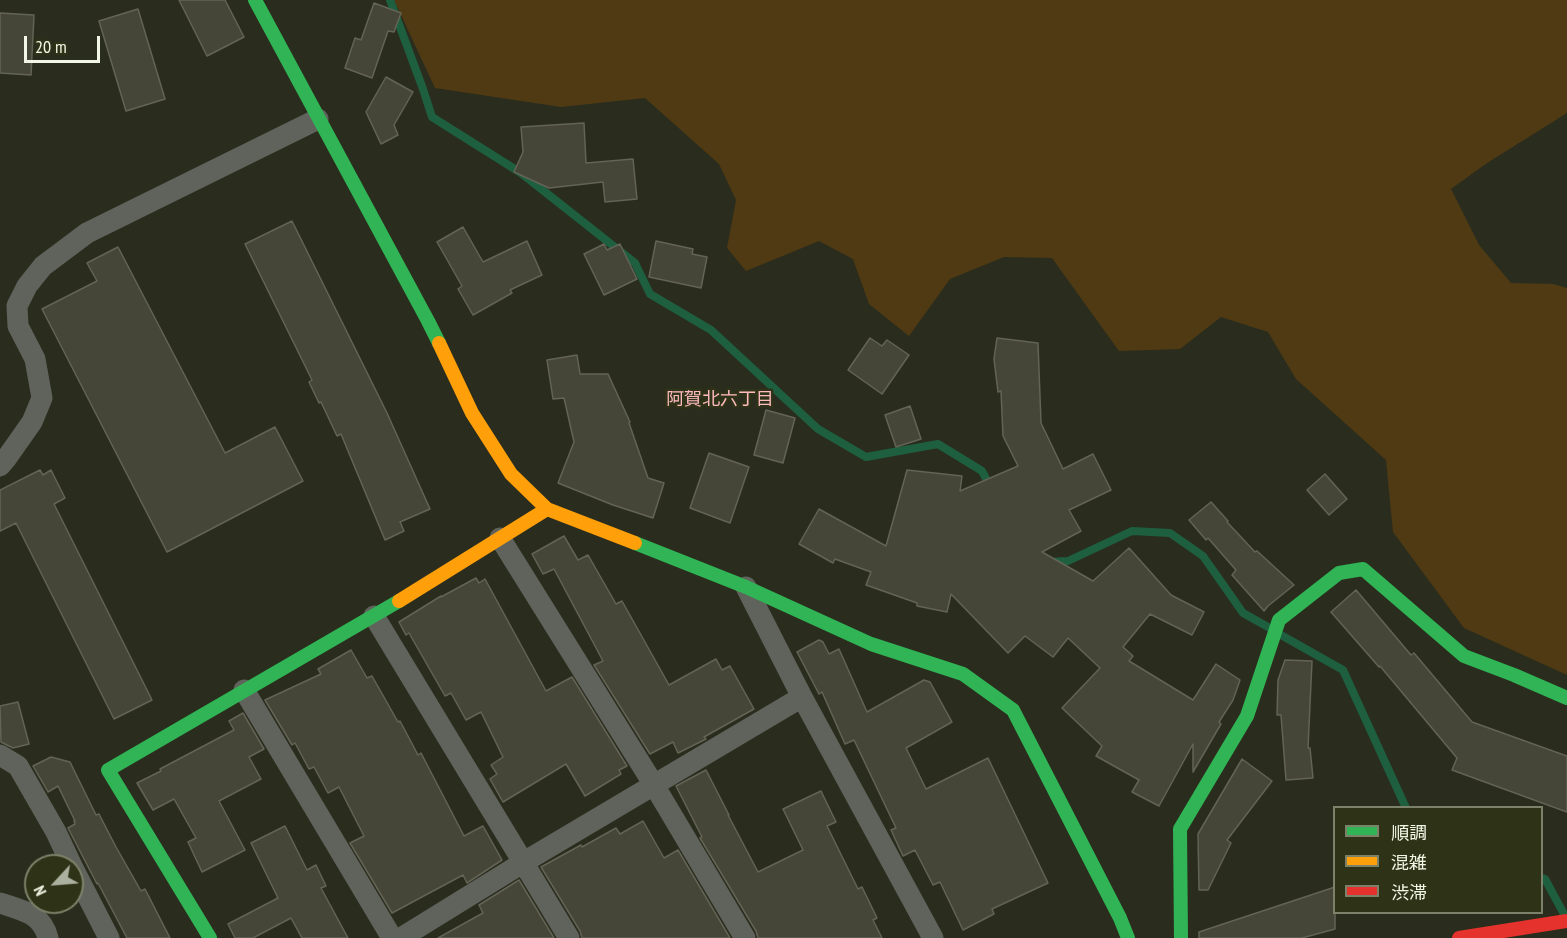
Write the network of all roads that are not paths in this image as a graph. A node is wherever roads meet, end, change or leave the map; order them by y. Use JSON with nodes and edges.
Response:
{"nodes":[{"id":1,"x":255,"y":0,"type":"edge"},
{"id":2,"x":318,"y":119,"type":"junction"},
{"id":3,"x":0,"y":466,"type":"edge"},
{"id":4,"x":548,"y":508,"type":"junction"},
{"id":5,"x":500,"y":538,"type":"junction"},
{"id":6,"x":746,"y":587,"type":"junction"},
{"id":7,"x":374,"y":616,"type":"junction"},
{"id":8,"x":243,"y":690,"type":"junction"},
{"id":9,"x":802,"y":697,"type":"junction"},
{"id":10,"x":1567,"y":698,"type":"edge"},
{"id":11,"x":0,"y":755,"type":"edge"},
{"id":12,"x":654,"y":785,"type":"junction"},
{"id":13,"x":66,"y":854,"type":"edge"},
{"id":14,"x":524,"y":862,"type":"junction"},
{"id":15,"x":84,"y":889,"type":"edge"},
{"id":16,"x":0,"y":903,"type":"edge"},
{"id":17,"x":1567,"y":921,"type":"edge"},
{"id":18,"x":48,"y":938,"type":"edge"},
{"id":19,"x":109,"y":938,"type":"edge"},
{"id":20,"x":210,"y":938,"type":"edge"},
{"id":21,"x":392,"y":938,"type":"edge"},
{"id":22,"x":401,"y":938,"type":"edge"},
{"id":23,"x":569,"y":938,"type":"edge"},
{"id":24,"x":745,"y":938,"type":"edge"},
{"id":25,"x":933,"y":938,"type":"edge"},
{"id":26,"x":1128,"y":938,"type":"edge"},
{"id":27,"x":1181,"y":938,"type":"edge"},
{"id":28,"x":1459,"y":938,"type":"edge"}],
"edges":[{"from":1,"to":2,"type":"street"},
{"from":2,"to":3,"type":"street"},
{"from":2,"to":4,"type":"street"},
{"from":4,"to":5,"type":"street"},
{"from":4,"to":6,"type":"street"},
{"from":5,"to":7,"type":"street"},
{"from":5,"to":12,"type":"street"},
{"from":6,"to":9,"type":"street"},
{"from":6,"to":26,"type":"street"},
{"from":7,"to":8,"type":"street"},
{"from":7,"to":14,"type":"street"},
{"from":8,"to":20,"type":"street"},
{"from":8,"to":21,"type":"street"},
{"from":9,"to":12,"type":"street"},
{"from":9,"to":25,"type":"street"},
{"from":10,"to":27,"type":"street"},
{"from":11,"to":13,"type":"street"},
{"from":12,"to":14,"type":"street"},
{"from":12,"to":24,"type":"street"},
{"from":14,"to":22,"type":"street"},
{"from":14,"to":23,"type":"street"},
{"from":15,"to":19,"type":"street"},
{"from":16,"to":18,"type":"street"},
{"from":17,"to":28,"type":"street"}]}
